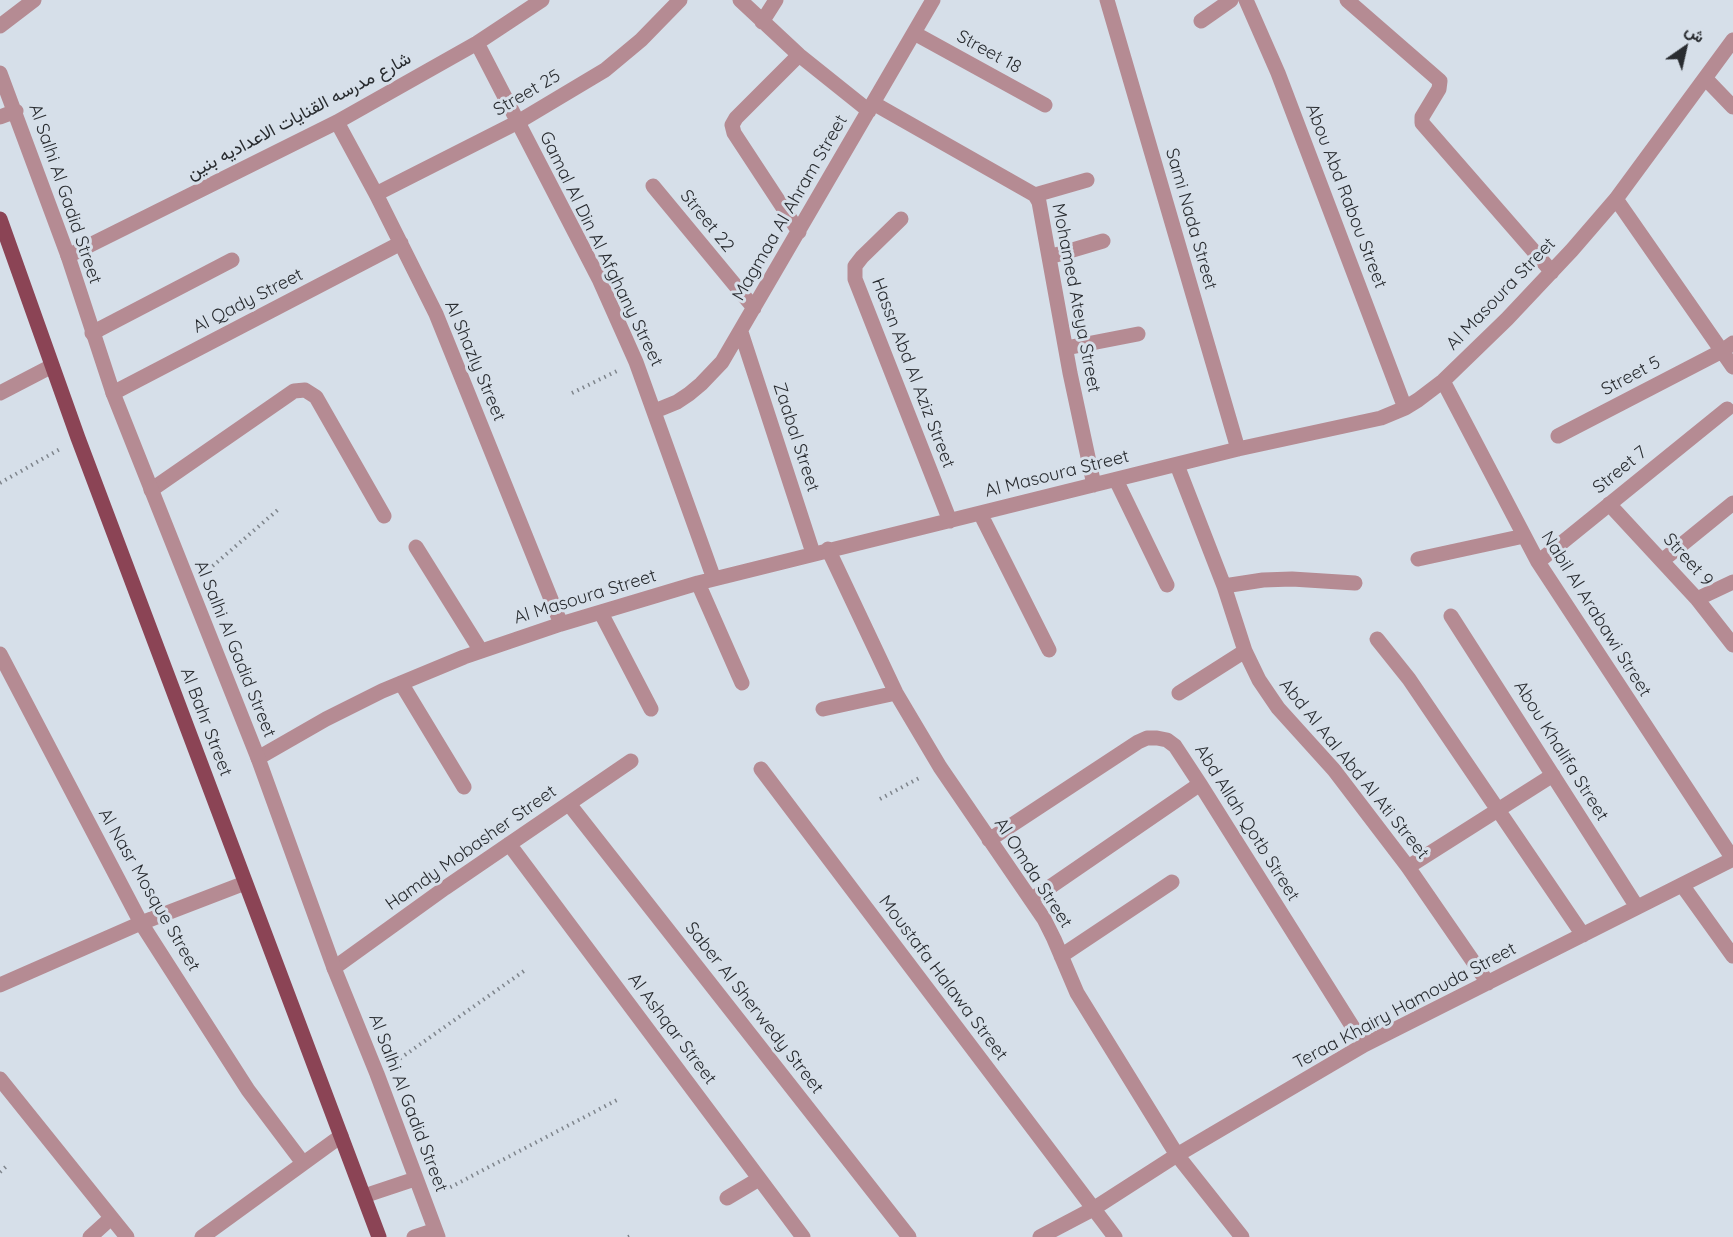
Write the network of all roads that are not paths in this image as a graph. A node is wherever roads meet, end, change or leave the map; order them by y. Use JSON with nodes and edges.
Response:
{"nodes":[{"id":1,"x":34,"y":0,"type":"edge"},
{"id":2,"x":542,"y":0,"type":"edge"},
{"id":3,"x":680,"y":0,"type":"edge"},
{"id":4,"x":740,"y":0,"type":"edge"},
{"id":5,"x":776,"y":0,"type":"edge"},
{"id":6,"x":933,"y":0,"type":"edge"},
{"id":7,"x":1107,"y":0,"type":"edge"},
{"id":8,"x":1232,"y":0,"type":"edge"},
{"id":9,"x":1246,"y":0,"type":"edge"},
{"id":10,"x":1347,"y":0,"type":"edge"},
{"id":11,"x":1201,"y":21,"type":"dead end"},
{"id":12,"x":762,"y":22,"type":"junction"},
{"id":13,"x":0,"y":26,"type":"edge"},
{"id":14,"x":914,"y":33,"type":"junction"},
{"id":15,"x":1733,"y":40,"type":"edge"},
{"id":16,"x":477,"y":44,"type":"junction"},
{"id":17,"x":799,"y":55,"type":"junction"},
{"id":18,"x":0,"y":73,"type":"edge"},
{"id":19,"x":1705,"y":78,"type":"junction"},
{"id":20,"x":1045,"y":105,"type":"dead end"},
{"id":21,"x":871,"y":107,"type":"junction"},
{"id":22,"x":1733,"y":107,"type":"edge"},
{"id":23,"x":16,"y":111,"type":"junction"},
{"id":24,"x":0,"y":117,"type":"edge"},
{"id":25,"x":337,"y":122,"type":"junction"},
{"id":26,"x":518,"y":122,"type":"junction"},
{"id":27,"x":1087,"y":180,"type":"dead end"},
{"id":28,"x":653,"y":186,"type":"dead end"},
{"id":29,"x":376,"y":194,"type":"junction"},
{"id":30,"x":1035,"y":195,"type":"junction"},
{"id":31,"x":1616,"y":199,"type":"junction"},
{"id":32,"x":0,"y":219,"type":"edge"},
{"id":33,"x":901,"y":219,"type":"dead end"},
{"id":34,"x":799,"y":232,"type":"junction"},
{"id":35,"x":1103,"y":241,"type":"dead end"},
{"id":36,"x":401,"y":243,"type":"junction"},
{"id":37,"x":68,"y":256,"type":"junction"},
{"id":38,"x":1049,"y":257,"type":"junction"},
{"id":39,"x":232,"y":261,"type":"dead end"},
{"id":40,"x":1552,"y":272,"type":"junction"},
{"id":41,"x":754,"y":308,"type":"junction"},
{"id":42,"x":741,"y":332,"type":"junction"},
{"id":43,"x":92,"y":333,"type":"junction"},
{"id":44,"x":1138,"y":334,"type":"dead end"},
{"id":45,"x":1727,"y":347,"type":"edge"},
{"id":46,"x":1066,"y":348,"type":"junction"},
{"id":47,"x":52,"y":366,"type":"junction"},
{"id":48,"x":1733,"y":367,"type":"edge"},
{"id":49,"x":1443,"y":381,"type":"junction"},
{"id":50,"x":0,"y":393,"type":"edge"},
{"id":51,"x":113,"y":393,"type":"junction"},
{"id":52,"x":1405,"y":408,"type":"junction"},
{"id":53,"x":1726,"y":409,"type":"dead end"},
{"id":54,"x":655,"y":411,"type":"junction"},
{"id":55,"x":1558,"y":436,"type":"dead end"},
{"id":56,"x":1238,"y":449,"type":"junction"},
{"id":57,"x":1177,"y":465,"type":"junction"},
{"id":58,"x":1116,"y":480,"type":"junction"},
{"id":59,"x":1095,"y":485,"type":"junction"},
{"id":60,"x":151,"y":490,"type":"junction"},
{"id":61,"x":1733,"y":503,"type":"edge"},
{"id":62,"x":1609,"y":504,"type":"junction"},
{"id":63,"x":980,"y":513,"type":"junction"},
{"id":64,"x":384,"y":516,"type":"dead end"},
{"id":65,"x":950,"y":521,"type":"junction"},
{"id":66,"x":1524,"y":536,"type":"junction"},
{"id":67,"x":417,"y":547,"type":"dead end"},
{"id":68,"x":820,"y":551,"type":"junction"},
{"id":69,"x":1418,"y":559,"type":"dead end"},
{"id":70,"x":1663,"y":560,"type":"junction"},
{"id":71,"x":1538,"y":562,"type":"junction"},
{"id":72,"x":714,"y":579,"type":"junction"},
{"id":73,"x":1733,"y":582,"type":"edge"},
{"id":74,"x":698,"y":583,"type":"junction"},
{"id":75,"x":1355,"y":584,"type":"dead end"},
{"id":76,"x":1167,"y":585,"type":"dead end"},
{"id":77,"x":1224,"y":586,"type":"junction"},
{"id":78,"x":1698,"y":598,"type":"junction"},
{"id":79,"x":601,"y":613,"type":"junction"},
{"id":80,"x":1452,"y":616,"type":"dead end"},
{"id":81,"x":561,"y":624,"type":"junction"},
{"id":82,"x":1377,"y":639,"type":"dead end"},
{"id":83,"x":1733,"y":645,"type":"edge"},
{"id":84,"x":1049,"y":650,"type":"dead end"},
{"id":85,"x":482,"y":651,"type":"junction"},
{"id":86,"x":1245,"y":651,"type":"junction"},
{"id":87,"x":0,"y":654,"type":"edge"},
{"id":88,"x":401,"y":683,"type":"junction"},
{"id":89,"x":742,"y":683,"type":"dead end"},
{"id":90,"x":896,"y":693,"type":"junction"},
{"id":91,"x":1179,"y":693,"type":"dead end"},
{"id":92,"x":651,"y":709,"type":"dead end"},
{"id":93,"x":823,"y":710,"type":"dead end"},
{"id":94,"x":258,"y":758,"type":"junction"},
{"id":95,"x":632,"y":761,"type":"dead end"},
{"id":96,"x":761,"y":769,"type":"dead end"},
{"id":97,"x":1553,"y":775,"type":"junction"},
{"id":98,"x":1200,"y":784,"type":"junction"},
{"id":99,"x":464,"y":787,"type":"dead end"},
{"id":100,"x":569,"y":804,"type":"junction"},
{"id":101,"x":1499,"y":809,"type":"junction"},
{"id":102,"x":989,"y":840,"type":"junction"},
{"id":103,"x":509,"y":844,"type":"junction"},
{"id":104,"x":1733,"y":859,"type":"edge"},
{"id":105,"x":1408,"y":867,"type":"junction"},
{"id":106,"x":1172,"y":882,"type":"dead end"},
{"id":107,"x":245,"y":883,"type":"junction"},
{"id":108,"x":1682,"y":885,"type":"junction"},
{"id":109,"x":1030,"y":900,"type":"junction"},
{"id":110,"x":1637,"y":907,"type":"junction"},
{"id":111,"x":141,"y":923,"type":"junction"},
{"id":112,"x":1583,"y":935,"type":"junction"},
{"id":113,"x":1060,"y":956,"type":"junction"},
{"id":114,"x":1733,"y":956,"type":"edge"},
{"id":115,"x":334,"y":968,"type":"junction"},
{"id":116,"x":1488,"y":983,"type":"junction"},
{"id":117,"x":0,"y":985,"type":"edge"},
{"id":118,"x":1364,"y":1045,"type":"junction"},
{"id":119,"x":0,"y":1079,"type":"edge"},
{"id":120,"x":341,"y":1136,"type":"junction"},
{"id":121,"x":1177,"y":1155,"type":"junction"},
{"id":122,"x":303,"y":1163,"type":"junction"},
{"id":123,"x":415,"y":1179,"type":"junction"},
{"id":124,"x":759,"y":1179,"type":"junction"},
{"id":125,"x":364,"y":1196,"type":"junction"},
{"id":126,"x":727,"y":1198,"type":"dead end"},
{"id":127,"x":1093,"y":1209,"type":"junction"},
{"id":128,"x":111,"y":1218,"type":"junction"},
{"id":129,"x":436,"y":1233,"type":"edge"},
{"id":130,"x":90,"y":1237,"type":"edge"},
{"id":131,"x":127,"y":1237,"type":"edge"},
{"id":132,"x":202,"y":1237,"type":"edge"},
{"id":133,"x":379,"y":1237,"type":"edge"},
{"id":134,"x":414,"y":1237,"type":"edge"},
{"id":135,"x":803,"y":1237,"type":"edge"},
{"id":136,"x":909,"y":1237,"type":"edge"},
{"id":137,"x":1040,"y":1237,"type":"edge"},
{"id":138,"x":1115,"y":1237,"type":"edge"},
{"id":139,"x":1242,"y":1237,"type":"edge"}],
"edges":[{"from":1,"to":13,"type":"street"},
{"from":2,"to":16,"type":"street","name":"شارع مدرسه القنايات الاعداديه بنين"},
{"from":3,"to":26,"type":"street","name":"Street 25"},
{"from":4,"to":12,"type":"street","name":"Mohamed Ateya Street"},
{"from":5,"to":12,"type":"street"},
{"from":6,"to":14,"type":"street","name":"Magmaa Al Ahram Street"},
{"from":7,"to":56,"type":"street","name":"Sami Nada Street"},
{"from":8,"to":11,"type":"street"},
{"from":9,"to":52,"type":"street","name":"Abou Abd Rabou Street"},
{"from":10,"to":40,"type":"street"},
{"from":12,"to":17,"type":"street","name":"Mohamed Ateya Street"},
{"from":14,"to":20,"type":"street","name":"Street 18"},
{"from":14,"to":21,"type":"street","name":"Magmaa Al Ahram Street"},
{"from":15,"to":19,"type":"street","name":"Al Masoura Street"},
{"from":16,"to":25,"type":"street","name":"شارع مدرسه القنايات الاعداديه بنين"},
{"from":16,"to":26,"type":"street","name":"Gamal Al Din Al Afghany Street"},
{"from":17,"to":21,"type":"street","name":"Mohamed Ateya Street"},
{"from":17,"to":34,"type":"street"},
{"from":18,"to":23,"type":"street","name":"Al Salhi Al Gadid Street"},
{"from":19,"to":22,"type":"street"},
{"from":19,"to":31,"type":"street","name":"Al Masoura Street"},
{"from":21,"to":30,"type":"street","name":"Mohamed Ateya Street"},
{"from":21,"to":34,"type":"street","name":"Magmaa Al Ahram Street"},
{"from":23,"to":24,"type":"street"},
{"from":23,"to":37,"type":"street","name":"Al Salhi Al Gadid Street"},
{"from":25,"to":29,"type":"street","name":"Al Shazly Street"},
{"from":25,"to":37,"type":"street","name":"شارع مدرسه القنايات الاعداديه بنين"},
{"from":26,"to":29,"type":"street","name":"Street 25"},
{"from":26,"to":54,"type":"street","name":"Gamal Al Din Al Afghany Street"},
{"from":27,"to":30,"type":"street"},
{"from":28,"to":41,"type":"street","name":"Street 22"},
{"from":29,"to":36,"type":"street","name":"Al Shazly Street"},
{"from":30,"to":38,"type":"street","name":"Mohamed Ateya Street"},
{"from":31,"to":40,"type":"street","name":"Al Masoura Street"},
{"from":31,"to":45,"type":"street"},
{"from":32,"to":47,"type":"main road","name":"Al Bahr Street"},
{"from":33,"to":65,"type":"street","name":"Hassn Abd Al Aziz Street"},
{"from":34,"to":41,"type":"street","name":"Magmaa Al Ahram Street"},
{"from":35,"to":38,"type":"street"},
{"from":36,"to":51,"type":"street","name":"Al Qady Street"},
{"from":36,"to":81,"type":"street","name":"Al Shazly Street"},
{"from":37,"to":43,"type":"street","name":"Al Salhi Al Gadid Street"},
{"from":38,"to":46,"type":"street","name":"Mohamed Ateya Street"},
{"from":39,"to":43,"type":"street"},
{"from":40,"to":49,"type":"street","name":"Al Masoura Street"},
{"from":41,"to":42,"type":"street","name":"Magmaa Al Ahram Street"},
{"from":42,"to":54,"type":"street","name":"Magmaa Al Ahram Street"},
{"from":42,"to":68,"type":"street","name":"Zaabal Street"},
{"from":43,"to":51,"type":"street","name":"Al Salhi Al Gadid Street"},
{"from":44,"to":46,"type":"street"},
{"from":45,"to":48,"type":"street"},
{"from":45,"to":55,"type":"street","name":"Street 5"},
{"from":46,"to":59,"type":"street","name":"Mohamed Ateya Street"},
{"from":47,"to":50,"type":"street"},
{"from":47,"to":107,"type":"main road","name":"Al Bahr Street"},
{"from":49,"to":52,"type":"street","name":"Al Masoura Street"},
{"from":49,"to":66,"type":"street","name":"Nabil Al Arabawi Street"},
{"from":51,"to":60,"type":"street","name":"Al Salhi Al Gadid Street"},
{"from":52,"to":56,"type":"street","name":"Al Masoura Street"},
{"from":53,"to":62,"type":"street","name":"Street 7"},
{"from":54,"to":72,"type":"street","name":"Gamal Al Din Al Afghany Street"},
{"from":56,"to":57,"type":"street","name":"Al Masoura Street"},
{"from":57,"to":58,"type":"street","name":"Al Masoura Street"},
{"from":57,"to":77,"type":"street","name":"Abd Al Aal Abd Al Ati Street"},
{"from":58,"to":59,"type":"street","name":"Al Masoura Street"},
{"from":58,"to":76,"type":"street"},
{"from":59,"to":63,"type":"street","name":"Al Masoura Street"},
{"from":60,"to":64,"type":"street"},
{"from":60,"to":94,"type":"street","name":"Al Salhi Al Gadid Street"},
{"from":61,"to":70,"type":"street"},
{"from":62,"to":70,"type":"street","name":"Street 9"},
{"from":62,"to":71,"type":"street","name":"Street 7"},
{"from":63,"to":65,"type":"street","name":"Al Masoura Street"},
{"from":63,"to":84,"type":"street"},
{"from":65,"to":68,"type":"street","name":"Al Masoura Street"},
{"from":66,"to":69,"type":"street"},
{"from":66,"to":71,"type":"street","name":"Nabil Al Arabawi Street"},
{"from":67,"to":85,"type":"street"},
{"from":68,"to":72,"type":"street","name":"Al Masoura Street"},
{"from":68,"to":90,"type":"street","name":"Al Omda Street"},
{"from":70,"to":78,"type":"street","name":"Street 9"},
{"from":71,"to":104,"type":"street","name":"Nabil Al Arabawi Street"},
{"from":72,"to":74,"type":"street","name":"Al Masoura Street"},
{"from":73,"to":78,"type":"street"},
{"from":74,"to":79,"type":"street","name":"Al Masoura Street"},
{"from":74,"to":89,"type":"street"},
{"from":75,"to":77,"type":"street"},
{"from":77,"to":86,"type":"street","name":"Abd Al Aal Abd Al Ati Street"},
{"from":78,"to":83,"type":"street","name":"Street 9"},
{"from":79,"to":81,"type":"street","name":"Al Masoura Street"},
{"from":79,"to":92,"type":"street"},
{"from":80,"to":97,"type":"street","name":"Abou Khalifa Street"},
{"from":81,"to":85,"type":"street","name":"Al Masoura Street"},
{"from":82,"to":101,"type":"street"},
{"from":85,"to":88,"type":"street","name":"Al Masoura Street"},
{"from":86,"to":91,"type":"street"},
{"from":86,"to":105,"type":"street","name":"Abd Al Aal Abd Al Ati Street"},
{"from":87,"to":111,"type":"street","name":"Al Nasr Mosque Street"},
{"from":88,"to":94,"type":"street","name":"Al Masoura Street"},
{"from":88,"to":99,"type":"street"},
{"from":90,"to":93,"type":"street"},
{"from":90,"to":102,"type":"street","name":"Al Omda Street"},
{"from":94,"to":115,"type":"street","name":"Al Salhi Al Gadid Street"},
{"from":95,"to":100,"type":"street","name":"Hamdy Mobasher Street"},
{"from":96,"to":127,"type":"street","name":"Moustafa Halawa Street"},
{"from":97,"to":101,"type":"street"},
{"from":97,"to":110,"type":"street","name":"Abou Khalifa Street"},
{"from":98,"to":102,"type":"street","name":"Abd Allah Qotb Street"},
{"from":98,"to":109,"type":"street"},
{"from":98,"to":118,"type":"street","name":"Abd Allah Qotb Street"},
{"from":100,"to":103,"type":"street","name":"Hamdy Mobasher Street"},
{"from":100,"to":136,"type":"street","name":"Saber Al Sherwedy Street"},
{"from":101,"to":105,"type":"street"},
{"from":101,"to":112,"type":"street"},
{"from":102,"to":109,"type":"street","name":"Al Omda Street"},
{"from":103,"to":115,"type":"street","name":"Hamdy Mobasher Street"},
{"from":103,"to":124,"type":"street","name":"Al Ashqar Street"},
{"from":104,"to":108,"type":"street","name":"Teraa Khairy Hamouda Street"},
{"from":105,"to":116,"type":"street","name":"Abd Al Aal Abd Al Ati Street"},
{"from":106,"to":113,"type":"street"},
{"from":107,"to":111,"type":"street"},
{"from":107,"to":120,"type":"main road","name":"Al Bahr Street"},
{"from":108,"to":110,"type":"street","name":"Teraa Khairy Hamouda Street"},
{"from":108,"to":114,"type":"street"},
{"from":109,"to":113,"type":"street","name":"Al Omda Street"},
{"from":110,"to":112,"type":"street","name":"Teraa Khairy Hamouda Street"},
{"from":111,"to":117,"type":"street"},
{"from":111,"to":122,"type":"street","name":"Al Nasr Mosque Street"},
{"from":112,"to":116,"type":"street","name":"Teraa Khairy Hamouda Street"},
{"from":113,"to":121,"type":"street","name":"Al Omda Street"},
{"from":115,"to":123,"type":"street","name":"Al Salhi Al Gadid Street"},
{"from":116,"to":118,"type":"street","name":"Teraa Khairy Hamouda Street"},
{"from":118,"to":121,"type":"street","name":"Teraa Khairy Hamouda Street"},
{"from":119,"to":128,"type":"street"},
{"from":120,"to":122,"type":"street"},
{"from":120,"to":125,"type":"main road","name":"Al Bahr Street"},
{"from":121,"to":127,"type":"street","name":"Teraa Khairy Hamouda Street"},
{"from":121,"to":139,"type":"street","name":"Al Omda Street"},
{"from":122,"to":132,"type":"street"},
{"from":123,"to":125,"type":"street"},
{"from":123,"to":129,"type":"street","name":"Al Salhi Al Gadid Street"},
{"from":124,"to":126,"type":"street"},
{"from":124,"to":135,"type":"street","name":"Al Ashqar Street"},
{"from":125,"to":133,"type":"main road","name":"Al Bahr Street"},
{"from":127,"to":137,"type":"street","name":"Teraa Khairy Hamouda Street"},
{"from":127,"to":138,"type":"street","name":"Moustafa Halawa Street"},
{"from":128,"to":130,"type":"street"},
{"from":128,"to":131,"type":"street"},
{"from":129,"to":134,"type":"street"}]}
